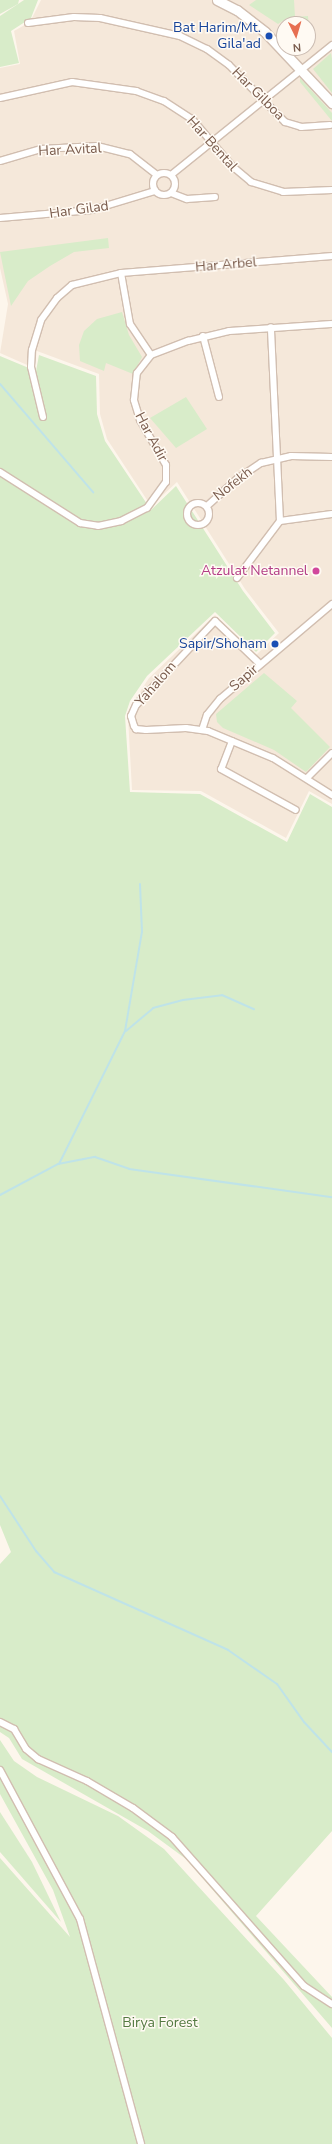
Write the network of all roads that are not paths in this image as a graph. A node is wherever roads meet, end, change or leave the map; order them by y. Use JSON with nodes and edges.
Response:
{"nodes":[{"id":1,"x":217,"y":0,"type":"edge"},
{"id":2,"x":28,"y":23,"type":"dead end"},
{"id":3,"x":332,"y":45,"type":"edge"},
{"id":4,"x":301,"y":69,"type":"junction"},
{"id":5,"x":0,"y":98,"type":"edge"},
{"id":6,"x":262,"y":101,"type":"junction"},
{"id":7,"x":332,"y":102,"type":"edge"},
{"id":8,"x":330,"y":125,"type":"dead end"},
{"id":9,"x":212,"y":142,"type":"junction"},
{"id":10,"x":0,"y":161,"type":"edge"},
{"id":11,"x":157,"y":175,"type":"junction"},
{"id":12,"x":171,"y":175,"type":"junction"},
{"id":13,"x":332,"y":190,"type":"edge"},
{"id":14,"x":155,"y":191,"type":"junction"},
{"id":15,"x":172,"y":193,"type":"junction"},
{"id":16,"x":215,"y":197,"type":"dead end"},
{"id":17,"x":0,"y":218,"type":"edge"},
{"id":18,"x":332,"y":256,"type":"edge"},
{"id":19,"x":121,"y":273,"type":"junction"},
{"id":20,"x":332,"y":324,"type":"edge"},
{"id":21,"x":270,"y":327,"type":"junction"},
{"id":22,"x":203,"y":336,"type":"junction"},
{"id":23,"x":151,"y":355,"type":"junction"},
{"id":24,"x":220,"y":397,"type":"dead end"},
{"id":25,"x":43,"y":416,"type":"dead end"},
{"id":26,"x":332,"y":457,"type":"edge"},
{"id":27,"x":278,"y":458,"type":"junction"},
{"id":28,"x":0,"y":472,"type":"edge"},
{"id":29,"x":206,"y":506,"type":"dead end"},
{"id":30,"x":332,"y":514,"type":"edge"},
{"id":31,"x":280,"y":521,"type":"junction"},
{"id":32,"x":237,"y":578,"type":"dead end"},
{"id":33,"x":332,"y":604,"type":"edge"},
{"id":34,"x":260,"y":664,"type":"junction"},
{"id":35,"x":202,"y":730,"type":"junction"},
{"id":36,"x":232,"y":740,"type":"junction"},
{"id":37,"x":332,"y":753,"type":"edge"},
{"id":38,"x":307,"y":778,"type":"junction"},
{"id":39,"x":332,"y":795,"type":"edge"},
{"id":40,"x":296,"y":810,"type":"dead end"},
{"id":41,"x":0,"y":1722,"type":"edge"},
{"id":42,"x":0,"y":1770,"type":"edge"},
{"id":43,"x":332,"y":2004,"type":"edge"},
{"id":44,"x":141,"y":2144,"type":"edge"}],
"edges":[{"from":1,"to":4,"type":"street"},
{"from":2,"to":6,"type":"street","name":"Har Gilboa"},
{"from":3,"to":4,"type":"street"},
{"from":4,"to":6,"type":"street"},
{"from":4,"to":7,"type":"street"},
{"from":5,"to":9,"type":"street","name":"Har Bental"},
{"from":6,"to":8,"type":"street","name":"Har Gilboa"},
{"from":6,"to":9,"type":"street"},
{"from":9,"to":12,"type":"street"},
{"from":9,"to":13,"type":"street","name":"Har Bental"},
{"from":10,"to":11,"type":"street","name":"Har Avital"},
{"from":11,"to":12,"type":"street"},
{"from":11,"to":14,"type":"street"},
{"from":12,"to":15,"type":"street"},
{"from":14,"to":15,"type":"street"},
{"from":14,"to":17,"type":"street","name":"Har Gilad"},
{"from":15,"to":16,"type":"street"},
{"from":18,"to":19,"type":"street","name":"Har Arbel"},
{"from":19,"to":23,"type":"street"},
{"from":19,"to":25,"type":"street","name":"Har Arbel"},
{"from":20,"to":21,"type":"street"},
{"from":21,"to":22,"type":"street"},
{"from":21,"to":27,"type":"street"},
{"from":22,"to":23,"type":"street"},
{"from":22,"to":24,"type":"street"},
{"from":23,"to":28,"type":"street","name":"Har Adir"},
{"from":26,"to":27,"type":"street","name":"Nofekh"},
{"from":27,"to":29,"type":"street","name":"Nofekh"},
{"from":27,"to":31,"type":"street"},
{"from":30,"to":31,"type":"street"},
{"from":31,"to":32,"type":"street"},
{"from":33,"to":34,"type":"street","name":"Sapir"},
{"from":34,"to":35,"type":"street","name":"Sapir"},
{"from":34,"to":35,"type":"street","name":"Yahalom"},
{"from":35,"to":36,"type":"street","name":"Yahalom"},
{"from":36,"to":38,"type":"street","name":"Yahalom"},
{"from":36,"to":40,"type":"street"},
{"from":37,"to":38,"type":"street"},
{"from":38,"to":39,"type":"street","name":"Yahalom"},
{"from":41,"to":43,"type":"street"},
{"from":42,"to":44,"type":"street"}]}
